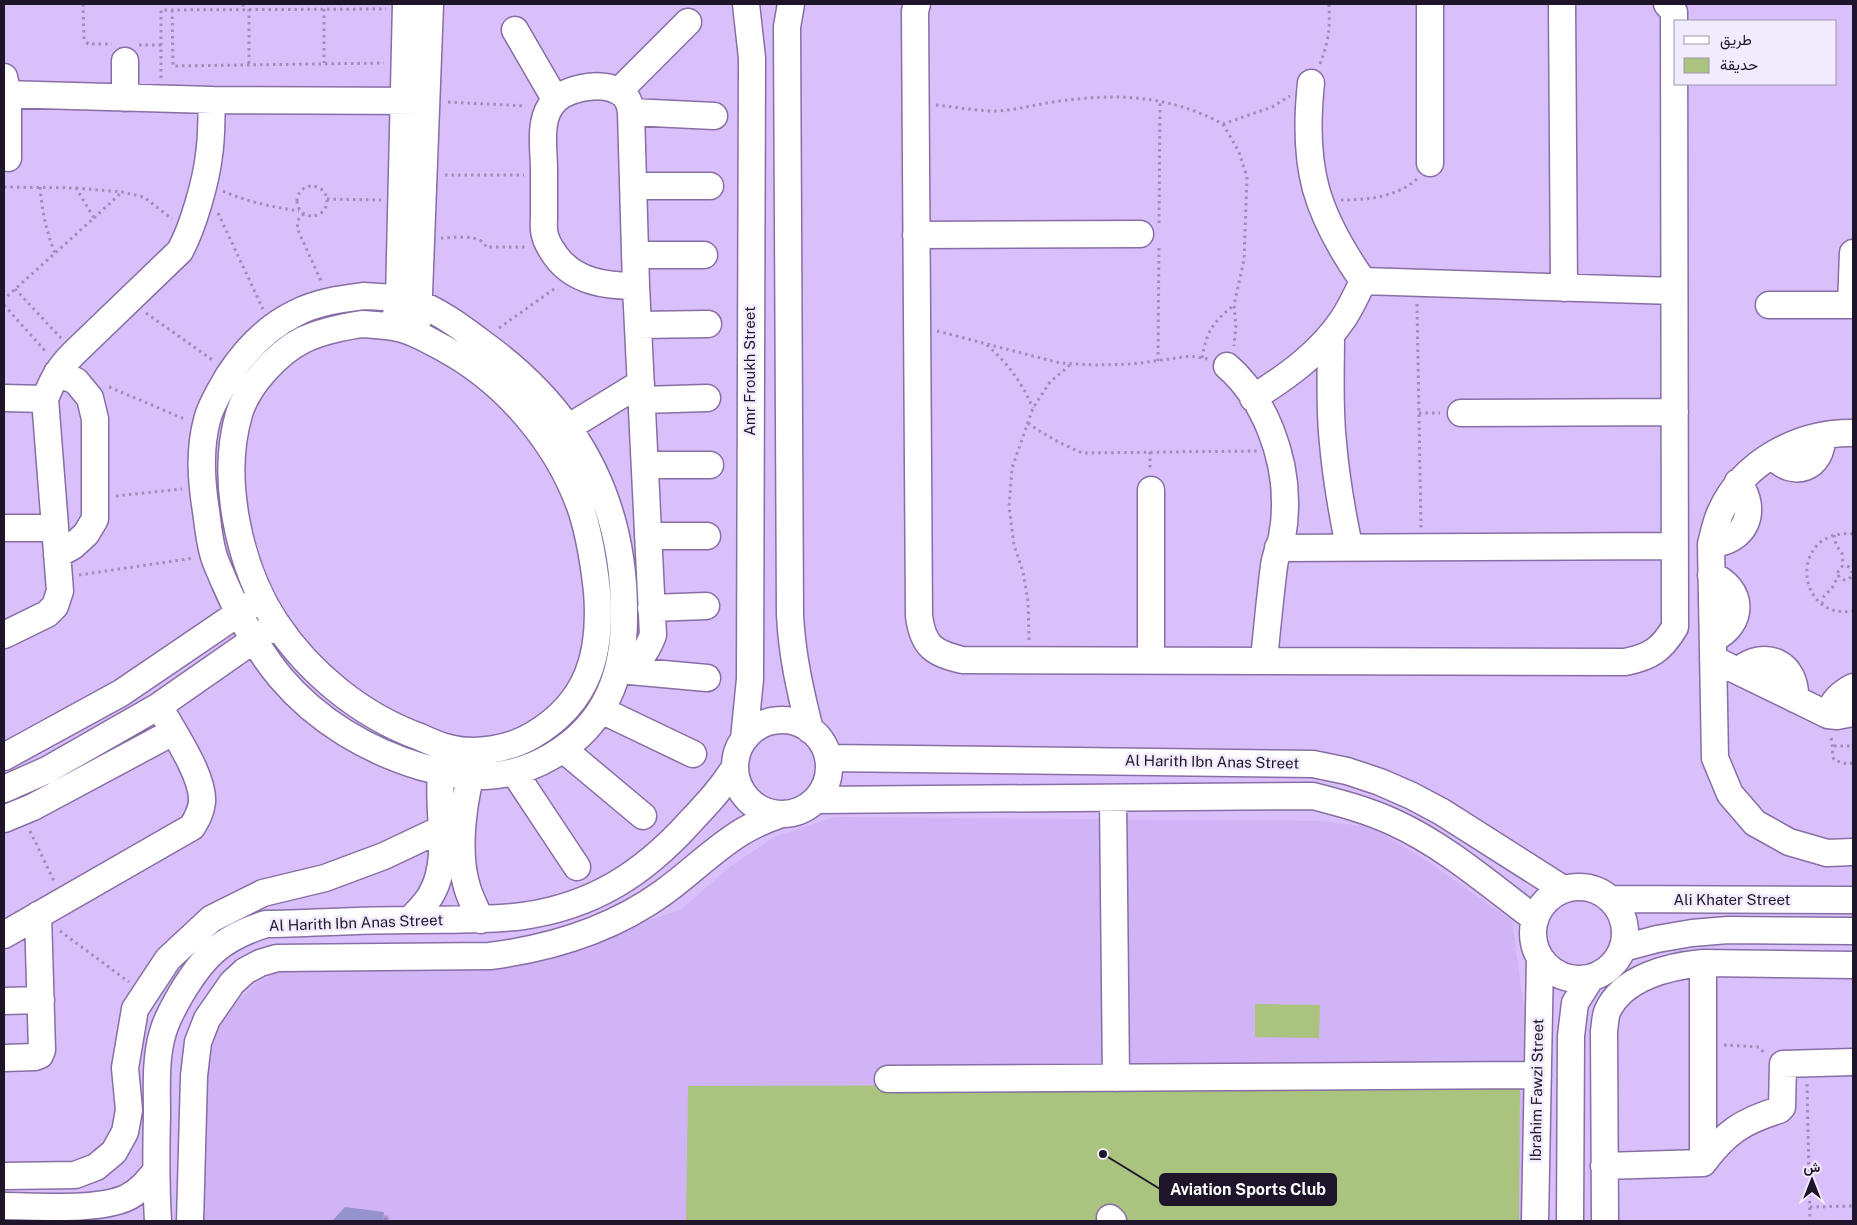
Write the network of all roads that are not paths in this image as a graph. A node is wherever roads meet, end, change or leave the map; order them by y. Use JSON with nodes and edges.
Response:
{"nodes":[{"id":1,"x":746,"y":4,"type":"edge"},
{"id":2,"x":791,"y":4,"type":"edge"},
{"id":3,"x":917,"y":4,"type":"edge"},
{"id":4,"x":1430,"y":4,"type":"edge"},
{"id":5,"x":1562,"y":4,"type":"edge"},
{"id":6,"x":1667,"y":4,"type":"edge"},
{"id":7,"x":414,"y":5,"type":"edge"},
{"id":8,"x":688,"y":22,"type":"dead end"},
{"id":9,"x":515,"y":30,"type":"dead end"},
{"id":10,"x":787,"y":39,"type":"junction"},
{"id":11,"x":750,"y":40,"type":"junction"},
{"id":12,"x":125,"y":50,"type":"road end"},
{"id":13,"x":1311,"y":83,"type":"road end"},
{"id":14,"x":5,"y":88,"type":"edge"},
{"id":15,"x":125,"y":98,"type":"junction"},
{"id":16,"x":212,"y":100,"type":"junction"},
{"id":17,"x":415,"y":101,"type":"junction"},
{"id":18,"x":625,"y":102,"type":"junction"},
{"id":19,"x":552,"y":103,"type":"junction"},
{"id":20,"x":714,"y":116,"type":"dead end"},
{"id":21,"x":8,"y":158,"type":"dead end"},
{"id":22,"x":1430,"y":163,"type":"road end"},
{"id":23,"x":634,"y":186,"type":"junction"},
{"id":24,"x":710,"y":186,"type":"dead end"},
{"id":25,"x":1140,"y":234,"type":"dead end"},
{"id":26,"x":916,"y":235,"type":"junction"},
{"id":27,"x":1853,"y":253,"type":"edge"},
{"id":28,"x":636,"y":255,"type":"junction"},
{"id":29,"x":704,"y":255,"type":"dead end"},
{"id":30,"x":1363,"y":282,"type":"junction"},
{"id":31,"x":636,"y":286,"type":"junction"},
{"id":32,"x":1564,"y":288,"type":"junction"},
{"id":33,"x":1674,"y":291,"type":"junction"},
{"id":34,"x":410,"y":301,"type":"junction"},
{"id":35,"x":1769,"y":305,"type":"dead end"},
{"id":36,"x":1852,"y":305,"type":"edge"},
{"id":37,"x":708,"y":324,"type":"dead end"},
{"id":38,"x":638,"y":325,"type":"junction"},
{"id":39,"x":406,"y":330,"type":"junction"},
{"id":40,"x":1331,"y":335,"type":"junction"},
{"id":41,"x":64,"y":364,"type":"junction"},
{"id":42,"x":1227,"y":366,"type":"road end"},
{"id":43,"x":642,"y":391,"type":"junction"},
{"id":44,"x":4,"y":398,"type":"edge"},
{"id":45,"x":707,"y":398,"type":"dead end"},
{"id":46,"x":1253,"y":398,"type":"junction"},
{"id":47,"x":45,"y":399,"type":"junction"},
{"id":48,"x":1674,"y":412,"type":"junction"},
{"id":49,"x":1461,"y":413,"type":"dead end"},
{"id":50,"x":569,"y":427,"type":"junction"},
{"id":51,"x":1853,"y":433,"type":"edge"},
{"id":52,"x":645,"y":465,"type":"junction"},
{"id":53,"x":710,"y":465,"type":"dead end"},
{"id":54,"x":1151,"y":490,"type":"dead end"},
{"id":55,"x":4,"y":528,"type":"edge"},
{"id":56,"x":54,"y":528,"type":"junction"},
{"id":57,"x":648,"y":536,"type":"junction"},
{"id":58,"x":707,"y":536,"type":"dead end"},
{"id":59,"x":1349,"y":546,"type":"junction"},
{"id":60,"x":1675,"y":546,"type":"junction"},
{"id":61,"x":1278,"y":548,"type":"junction"},
{"id":62,"x":58,"y":566,"type":"junction"},
{"id":63,"x":261,"y":598,"type":"junction"},
{"id":64,"x":706,"y":606,"type":"dead end"},
{"id":65,"x":651,"y":608,"type":"junction"},
{"id":66,"x":237,"y":614,"type":"junction"},
{"id":67,"x":277,"y":624,"type":"junction"},
{"id":68,"x":791,"y":624,"type":"junction"},
{"id":69,"x":750,"y":627,"type":"junction"},
{"id":70,"x":4,"y":635,"type":"edge"},
{"id":71,"x":254,"y":640,"type":"junction"},
{"id":72,"x":1713,"y":649,"type":"junction"},
{"id":73,"x":1151,"y":660,"type":"junction"},
{"id":74,"x":1264,"y":660,"type":"junction"},
{"id":75,"x":619,"y":670,"type":"junction"},
{"id":76,"x":707,"y":678,"type":"dead end"},
{"id":77,"x":1853,"y":687,"type":"edge"},
{"id":78,"x":159,"y":706,"type":"junction"},
{"id":79,"x":601,"y":710,"type":"junction"},
{"id":80,"x":1838,"y":714,"type":"edge"},
{"id":81,"x":810,"y":730,"type":"junction"},
{"id":82,"x":173,"y":732,"type":"junction"},
{"id":83,"x":744,"y":739,"type":"junction"},
{"id":84,"x":563,"y":748,"type":"junction"},
{"id":85,"x":451,"y":749,"type":"junction"},
{"id":86,"x":479,"y":751,"type":"junction"},
{"id":87,"x":693,"y":754,"type":"dead end"},
{"id":88,"x":4,"y":757,"type":"edge"},
{"id":89,"x":828,"y":758,"type":"junction"},
{"id":90,"x":880,"y":759,"type":"junction"},
{"id":91,"x":735,"y":766,"type":"junction"},
{"id":92,"x":441,"y":772,"type":"junction"},
{"id":93,"x":514,"y":772,"type":"junction"},
{"id":94,"x":470,"y":777,"type":"junction"},
{"id":95,"x":4,"y":789,"type":"edge"},
{"id":96,"x":1114,"y":798,"type":"junction"},
{"id":97,"x":883,"y":799,"type":"junction"},
{"id":98,"x":816,"y":800,"type":"junction"},
{"id":99,"x":781,"y":814,"type":"junction"},
{"id":100,"x":12,"y":815,"type":"edge"},
{"id":101,"x":643,"y":816,"type":"dead end"},
{"id":102,"x":441,"y":829,"type":"junction"},
{"id":103,"x":1853,"y":852,"type":"edge"},
{"id":104,"x":1522,"y":864,"type":"junction"},
{"id":105,"x":576,"y":867,"type":"dead end"},
{"id":106,"x":1563,"y":889,"type":"junction"},
{"id":107,"x":1498,"y":891,"type":"junction"},
{"id":108,"x":1611,"y":899,"type":"junction"},
{"id":109,"x":1853,"y":900,"type":"edge"},
{"id":110,"x":38,"y":915,"type":"junction"},
{"id":111,"x":1534,"y":918,"type":"junction"},
{"id":112,"x":410,"y":920,"type":"junction"},
{"id":113,"x":481,"y":920,"type":"junction"},
{"id":114,"x":1853,"y":931,"type":"edge"},
{"id":115,"x":4,"y":935,"type":"edge"},
{"id":116,"x":1623,"y":948,"type":"junction"},
{"id":117,"x":205,"y":958,"type":"junction"},
{"id":118,"x":1540,"y":960,"type":"junction"},
{"id":119,"x":1703,"y":963,"type":"junction"},
{"id":120,"x":1853,"y":965,"type":"edge"},
{"id":121,"x":1591,"y":978,"type":"junction"},
{"id":122,"x":232,"y":983,"type":"junction"},
{"id":123,"x":41,"y":1000,"type":"junction"},
{"id":124,"x":4,"y":1001,"type":"edge"},
{"id":125,"x":4,"y":1058,"type":"edge"},
{"id":126,"x":1853,"y":1062,"type":"edge"},
{"id":127,"x":1538,"y":1075,"type":"junction"},
{"id":128,"x":1116,"y":1078,"type":"junction"},
{"id":129,"x":888,"y":1079,"type":"dead end"},
{"id":130,"x":1703,"y":1163,"type":"junction"},
{"id":131,"x":1604,"y":1166,"type":"junction"},
{"id":132,"x":155,"y":1172,"type":"junction"},
{"id":133,"x":4,"y":1176,"type":"edge"},
{"id":134,"x":4,"y":1206,"type":"edge"},
{"id":135,"x":96,"y":1213,"type":"edge"},
{"id":136,"x":158,"y":1221,"type":"edge"},
{"id":137,"x":190,"y":1221,"type":"edge"},
{"id":138,"x":1535,"y":1221,"type":"edge"},
{"id":139,"x":1570,"y":1221,"type":"edge"},
{"id":140,"x":1605,"y":1221,"type":"edge"}],
"edges":[{"from":1,"to":11,"type":"street","name":"Amr Froukh Street"},
{"from":2,"to":10,"type":"street"},
{"from":3,"to":26,"type":"street"},
{"from":4,"to":22,"type":"street"},
{"from":5,"to":32,"type":"street"},
{"from":6,"to":33,"type":"street"},
{"from":7,"to":17,"type":"street"},
{"from":7,"to":17,"type":"street"},
{"from":8,"to":18,"type":"street"},
{"from":9,"to":19,"type":"street"},
{"from":10,"to":11,"type":"street"},
{"from":10,"to":68,"type":"street"},
{"from":11,"to":69,"type":"street","name":"Amr Froukh Street"},
{"from":12,"to":15,"type":"street"},
{"from":13,"to":30,"type":"street"},
{"from":14,"to":15,"type":"street"},
{"from":14,"to":21,"type":"street"},
{"from":15,"to":16,"type":"street"},
{"from":16,"to":17,"type":"street"},
{"from":16,"to":41,"type":"street"},
{"from":17,"to":34,"type":"street"},
{"from":17,"to":34,"type":"street"},
{"from":18,"to":19,"type":"street"},
{"from":18,"to":20,"type":"street"},
{"from":18,"to":23,"type":"street"},
{"from":19,"to":31,"type":"street"},
{"from":23,"to":24,"type":"street"},
{"from":23,"to":28,"type":"street"},
{"from":25,"to":26,"type":"street"},
{"from":26,"to":73,"type":"street"},
{"from":27,"to":36,"type":"street"},
{"from":28,"to":29,"type":"street"},
{"from":28,"to":31,"type":"street"},
{"from":30,"to":32,"type":"street"},
{"from":30,"to":40,"type":"street"},
{"from":31,"to":38,"type":"street"},
{"from":32,"to":33,"type":"street"},
{"from":33,"to":48,"type":"street"},
{"from":34,"to":39,"type":"street"},
{"from":34,"to":50,"type":"street"},
{"from":34,"to":66,"type":"street"},
{"from":35,"to":36,"type":"street"},
{"from":37,"to":38,"type":"street"},
{"from":38,"to":43,"type":"street"},
{"from":39,"to":63,"type":"street"},
{"from":39,"to":86,"type":"street"},
{"from":40,"to":46,"type":"street"},
{"from":40,"to":59,"type":"street"},
{"from":41,"to":47,"type":"street"},
{"from":41,"to":62,"type":"street"},
{"from":42,"to":46,"type":"street"},
{"from":43,"to":45,"type":"street"},
{"from":43,"to":50,"type":"street"},
{"from":43,"to":52,"type":"street"},
{"from":44,"to":47,"type":"street"},
{"from":46,"to":61,"type":"street"},
{"from":47,"to":56,"type":"street"},
{"from":48,"to":49,"type":"street"},
{"from":48,"to":60,"type":"street"},
{"from":50,"to":75,"type":"street"},
{"from":51,"to":72,"type":"street"},
{"from":52,"to":53,"type":"street"},
{"from":52,"to":57,"type":"street"},
{"from":54,"to":73,"type":"street"},
{"from":55,"to":56,"type":"street"},
{"from":56,"to":62,"type":"street"},
{"from":57,"to":58,"type":"street"},
{"from":57,"to":65,"type":"street"},
{"from":59,"to":60,"type":"street"},
{"from":59,"to":61,"type":"street"},
{"from":60,"to":74,"type":"street"},
{"from":61,"to":74,"type":"street"},
{"from":62,"to":70,"type":"street"},
{"from":63,"to":66,"type":"street"},
{"from":63,"to":67,"type":"street"},
{"from":64,"to":65,"type":"street"},
{"from":65,"to":75,"type":"street"},
{"from":66,"to":71,"type":"street"},
{"from":66,"to":88,"type":"street"},
{"from":67,"to":71,"type":"street"},
{"from":67,"to":85,"type":"street"},
{"from":68,"to":69,"type":"street"},
{"from":68,"to":81,"type":"street"},
{"from":69,"to":83,"type":"street","name":"Amr Froukh Street"},
{"from":71,"to":78,"type":"street"},
{"from":71,"to":92,"type":"street"},
{"from":72,"to":80,"type":"street"},
{"from":72,"to":103,"type":"street"},
{"from":73,"to":74,"type":"street"},
{"from":75,"to":76,"type":"street"},
{"from":75,"to":79,"type":"street"},
{"from":77,"to":80,"type":"street"},
{"from":78,"to":82,"type":"street"},
{"from":78,"to":95,"type":"street"},
{"from":79,"to":84,"type":"street"},
{"from":79,"to":87,"type":"street"},
{"from":81,"to":83,"type":"street"},
{"from":81,"to":89,"type":"street"},
{"from":82,"to":100,"type":"street"},
{"from":82,"to":110,"type":"street"},
{"from":83,"to":91,"type":"street"},
{"from":84,"to":93,"type":"street"},
{"from":84,"to":101,"type":"street"},
{"from":85,"to":86,"type":"street"},
{"from":85,"to":92,"type":"street"},
{"from":86,"to":94,"type":"street"},
{"from":89,"to":90,"type":"street","name":"Al Harith Ibn Anas Street"},
{"from":89,"to":98,"type":"street"},
{"from":90,"to":97,"type":"street"},
{"from":90,"to":104,"type":"street","name":"Al Harith Ibn Anas Street"},
{"from":91,"to":99,"type":"street"},
{"from":91,"to":113,"type":"street","name":"Al Harith Ibn Anas Street"},
{"from":92,"to":94,"type":"street"},
{"from":92,"to":102,"type":"street"},
{"from":93,"to":94,"type":"street"},
{"from":93,"to":105,"type":"street"},
{"from":94,"to":113,"type":"street"},
{"from":96,"to":97,"type":"street"},
{"from":96,"to":107,"type":"street"},
{"from":96,"to":128,"type":"street"},
{"from":97,"to":98,"type":"street"},
{"from":98,"to":99,"type":"street"},
{"from":99,"to":122,"type":"street"},
{"from":102,"to":112,"type":"street"},
{"from":102,"to":133,"type":"street"},
{"from":104,"to":106,"type":"street","name":"Al Harith Ibn Anas Street"},
{"from":104,"to":107,"type":"street"},
{"from":106,"to":108,"type":"street"},
{"from":106,"to":111,"type":"street"},
{"from":107,"to":111,"type":"street"},
{"from":108,"to":109,"type":"street","name":"Ali Khater Street"},
{"from":108,"to":116,"type":"street"},
{"from":110,"to":115,"type":"street"},
{"from":110,"to":123,"type":"street"},
{"from":111,"to":118,"type":"street"},
{"from":112,"to":113,"type":"street","name":"Al Harith Ibn Anas Street"},
{"from":112,"to":117,"type":"street","name":"Al Harith Ibn Anas Street"},
{"from":114,"to":116,"type":"street","name":"Ali Khater Street"},
{"from":116,"to":121,"type":"street"},
{"from":117,"to":122,"type":"street"},
{"from":117,"to":132,"type":"street","name":"Al Harith Ibn Anas Street"},
{"from":118,"to":121,"type":"street"},
{"from":118,"to":127,"type":"street","name":"Ibrahim Fawzi Street"},
{"from":119,"to":120,"type":"street"},
{"from":119,"to":130,"type":"street"},
{"from":119,"to":131,"type":"street"},
{"from":121,"to":139,"type":"street"},
{"from":122,"to":137,"type":"street"},
{"from":123,"to":124,"type":"street"},
{"from":123,"to":125,"type":"street"},
{"from":126,"to":130,"type":"street"},
{"from":127,"to":128,"type":"street"},
{"from":127,"to":138,"type":"street","name":"Ibrahim Fawzi Street"},
{"from":128,"to":129,"type":"street"},
{"from":130,"to":131,"type":"street"},
{"from":131,"to":140,"type":"street"},
{"from":132,"to":135,"type":"street"},
{"from":132,"to":136,"type":"street","name":"Al Harith Ibn Anas Street"},
{"from":134,"to":135,"type":"street"}]}
